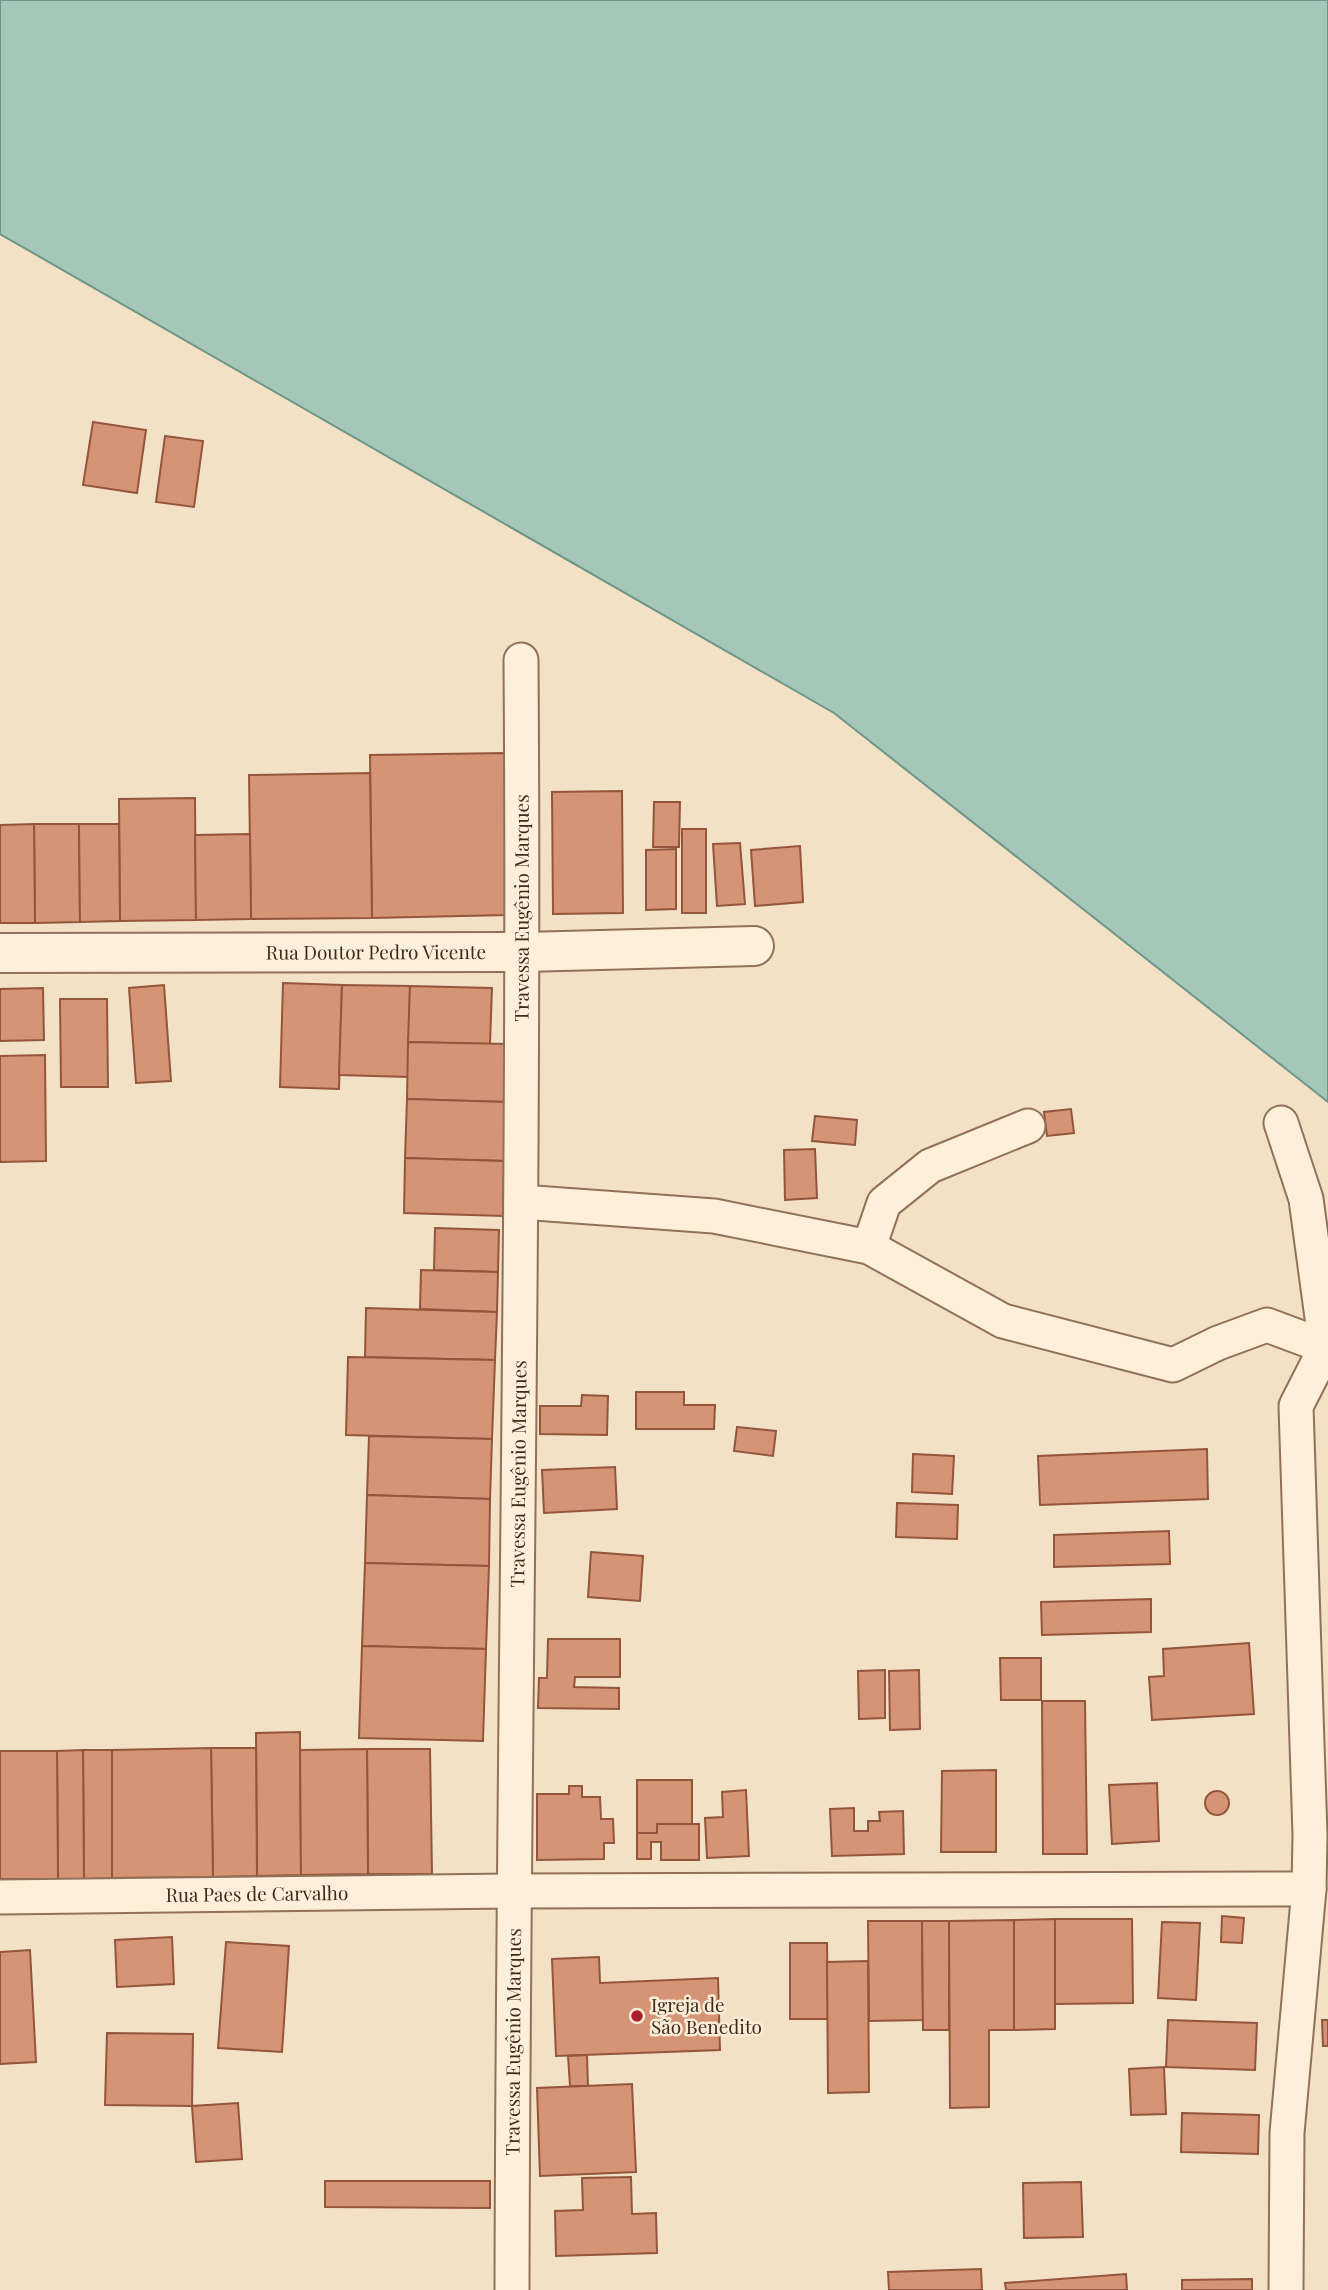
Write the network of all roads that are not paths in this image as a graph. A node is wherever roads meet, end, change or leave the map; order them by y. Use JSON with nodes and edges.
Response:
{"nodes":[{"id":1,"x":521,"y":660,"type":"dead end"},
{"id":2,"x":754,"y":946,"type":"dead end"},
{"id":3,"x":524,"y":952,"type":"junction"},
{"id":4,"x":0,"y":953,"type":"edge"},
{"id":5,"x":1281,"y":1123,"type":"dead end"},
{"id":6,"x":1028,"y":1126,"type":"dead end"},
{"id":7,"x":521,"y":1202,"type":"junction"},
{"id":8,"x":869,"y":1247,"type":"junction"},
{"id":9,"x":1326,"y":1347,"type":"junction"},
{"id":10,"x":1319,"y":1826,"type":"edge"},
{"id":11,"x":1309,"y":1889,"type":"junction"},
{"id":12,"x":513,"y":1891,"type":"junction"},
{"id":13,"x":0,"y":1897,"type":"edge"},
{"id":14,"x":512,"y":2290,"type":"edge"},
{"id":15,"x":1286,"y":2290,"type":"edge"}],
"edges":[{"from":1,"to":3,"type":"street","name":"Travessa Eugênio Marques"},
{"from":2,"to":3,"type":"street","name":"Rua Doutor Pedro Vicente"},
{"from":3,"to":4,"type":"street","name":"Rua Doutor Pedro Vicente"},
{"from":3,"to":7,"type":"street","name":"Travessa Eugênio Marques"},
{"from":5,"to":9,"type":"street"},
{"from":6,"to":8,"type":"street"},
{"from":7,"to":8,"type":"street"},
{"from":7,"to":12,"type":"street","name":"Travessa Eugênio Marques"},
{"from":8,"to":9,"type":"street"},
{"from":9,"to":10,"type":"street"},
{"from":10,"to":11,"type":"street"},
{"from":11,"to":12,"type":"street","name":"Rua Paes de Carvalho"},
{"from":11,"to":15,"type":"street"},
{"from":12,"to":13,"type":"street","name":"Rua Paes de Carvalho"},
{"from":12,"to":14,"type":"street","name":"Travessa Eugênio Marques"}]}
